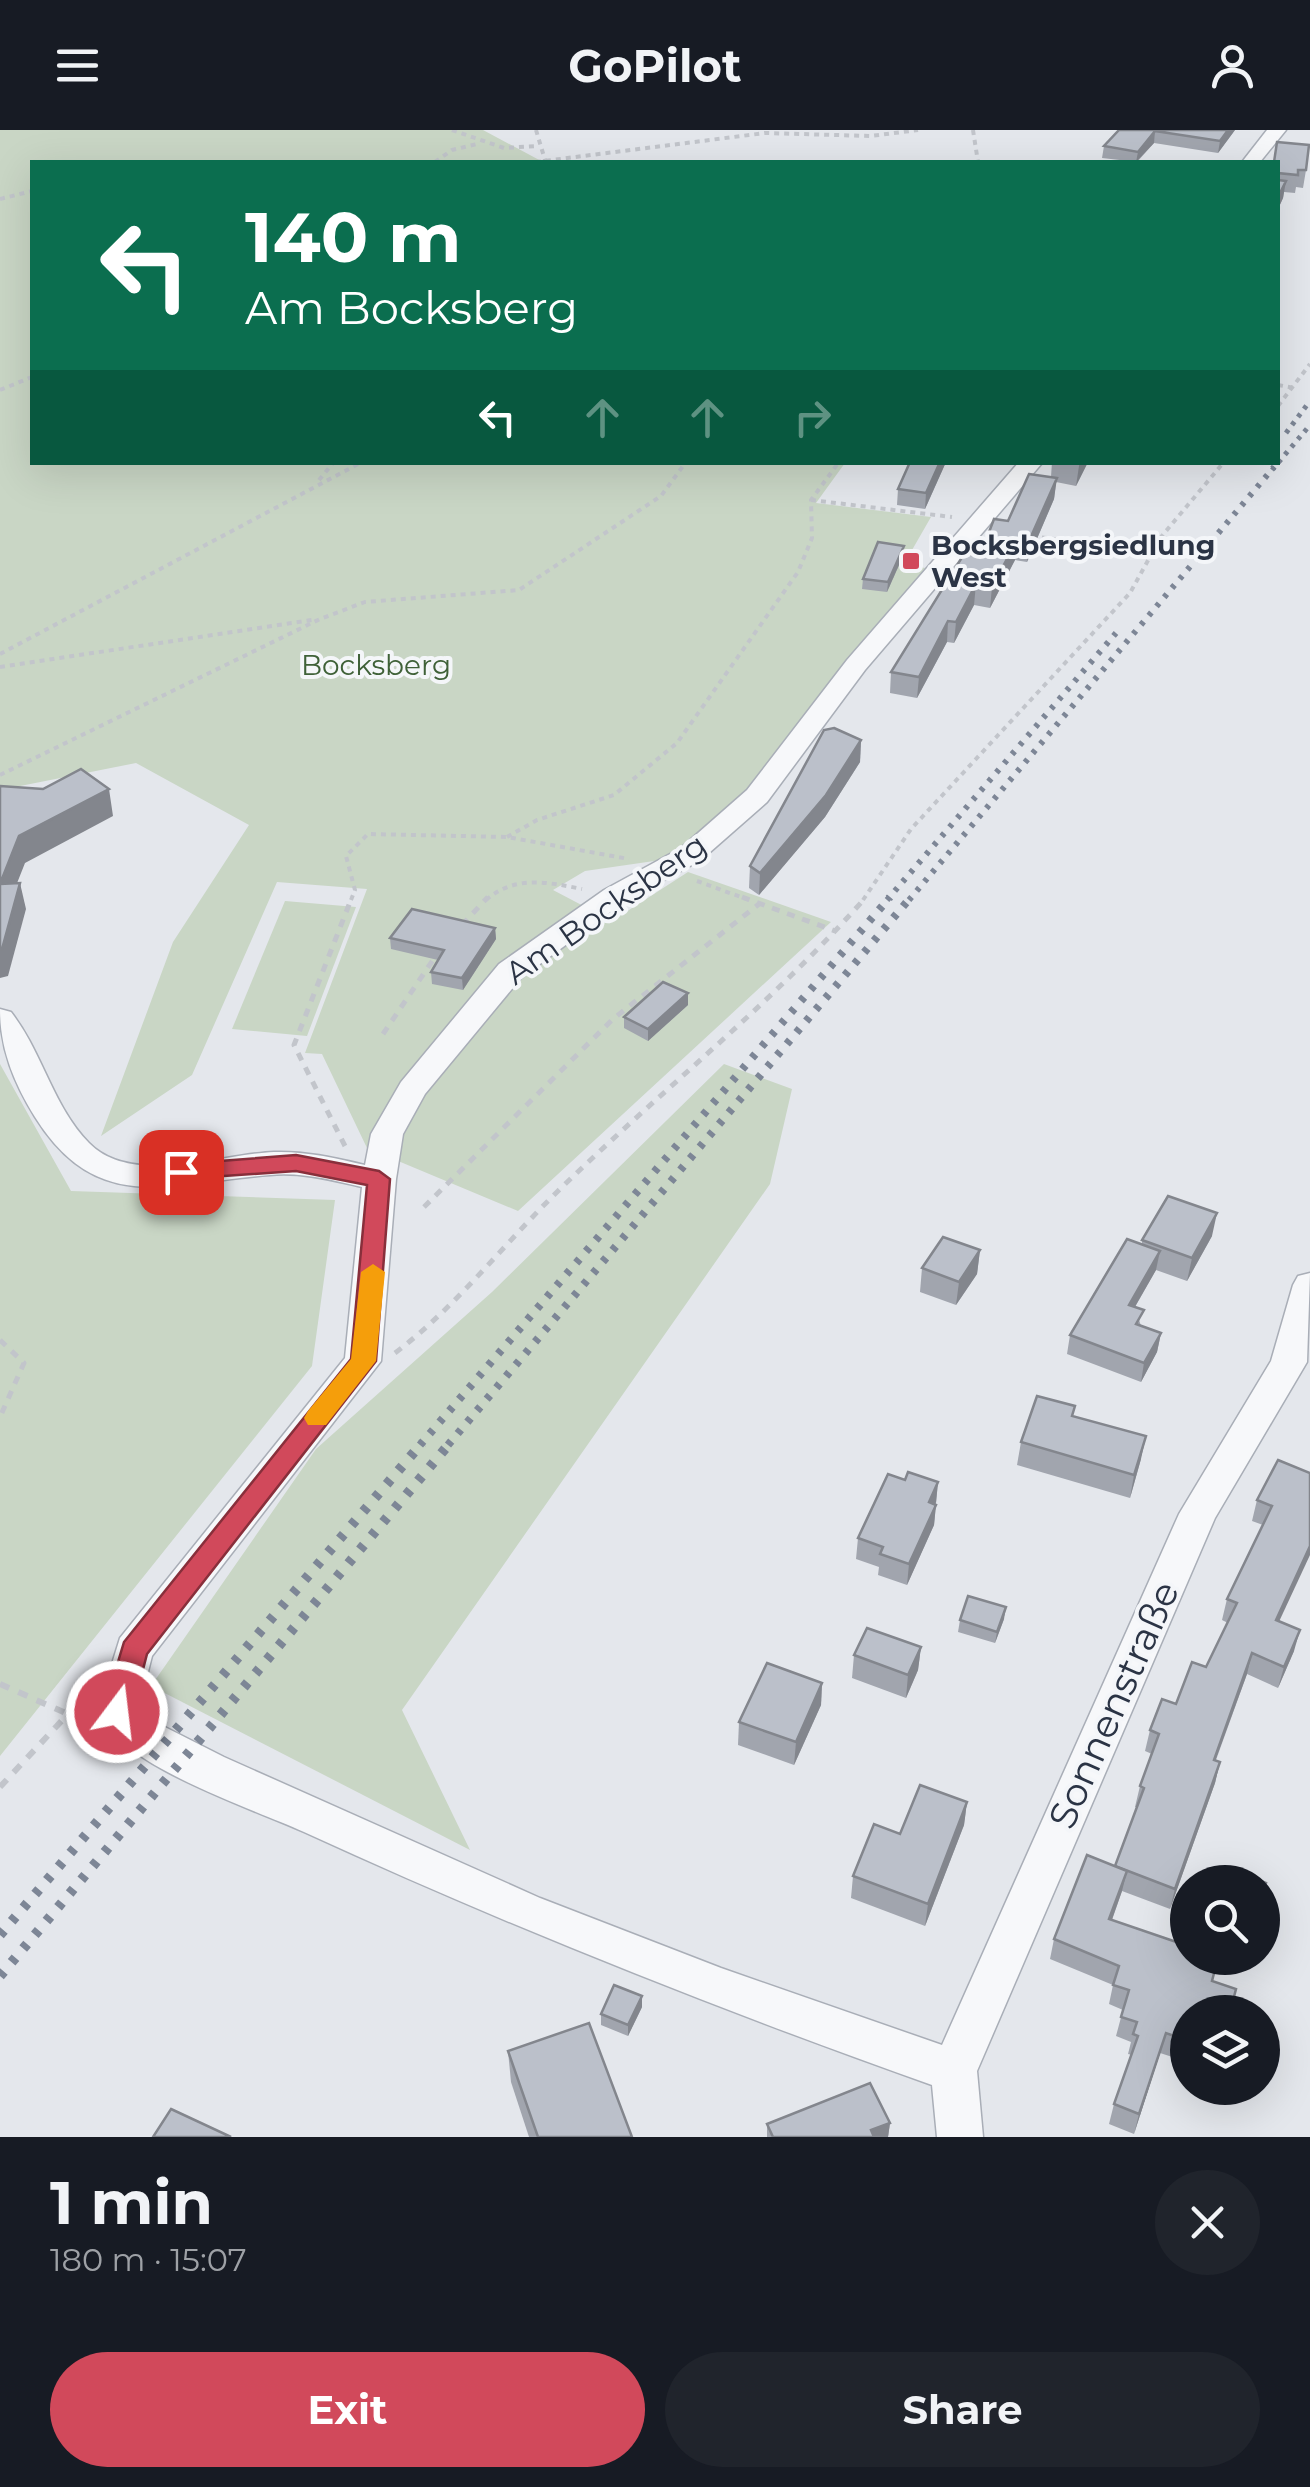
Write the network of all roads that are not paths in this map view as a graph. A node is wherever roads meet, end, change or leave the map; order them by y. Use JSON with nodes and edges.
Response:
{"nodes":[{"id":1,"x":1278,"y":130,"type":"edge"},
{"id":2,"x":1253,"y":160,"type":"edge"},
{"id":3,"x":1029,"y":465,"type":"edge"},
{"id":4,"x":9,"y":1029,"type":"edge"},
{"id":5,"x":379,"y":1179,"type":"junction"},
{"id":6,"x":1310,"y":1285,"type":"edge"},
{"id":7,"x":954,"y":2071,"type":"junction"},
{"id":8,"x":960,"y":2137,"type":"edge"}],
"edges":[{"from":1,"to":2,"type":"street"},
{"from":3,"to":5,"type":"street","name":"Am Bocksberg"},
{"from":4,"to":5,"type":"street"},
{"from":5,"to":7,"type":"street","name":"Am Bocksberg"},
{"from":6,"to":7,"type":"street","name":"Sonnenstraße"},
{"from":7,"to":8,"type":"street","name":"Sonnenstraße"}]}
